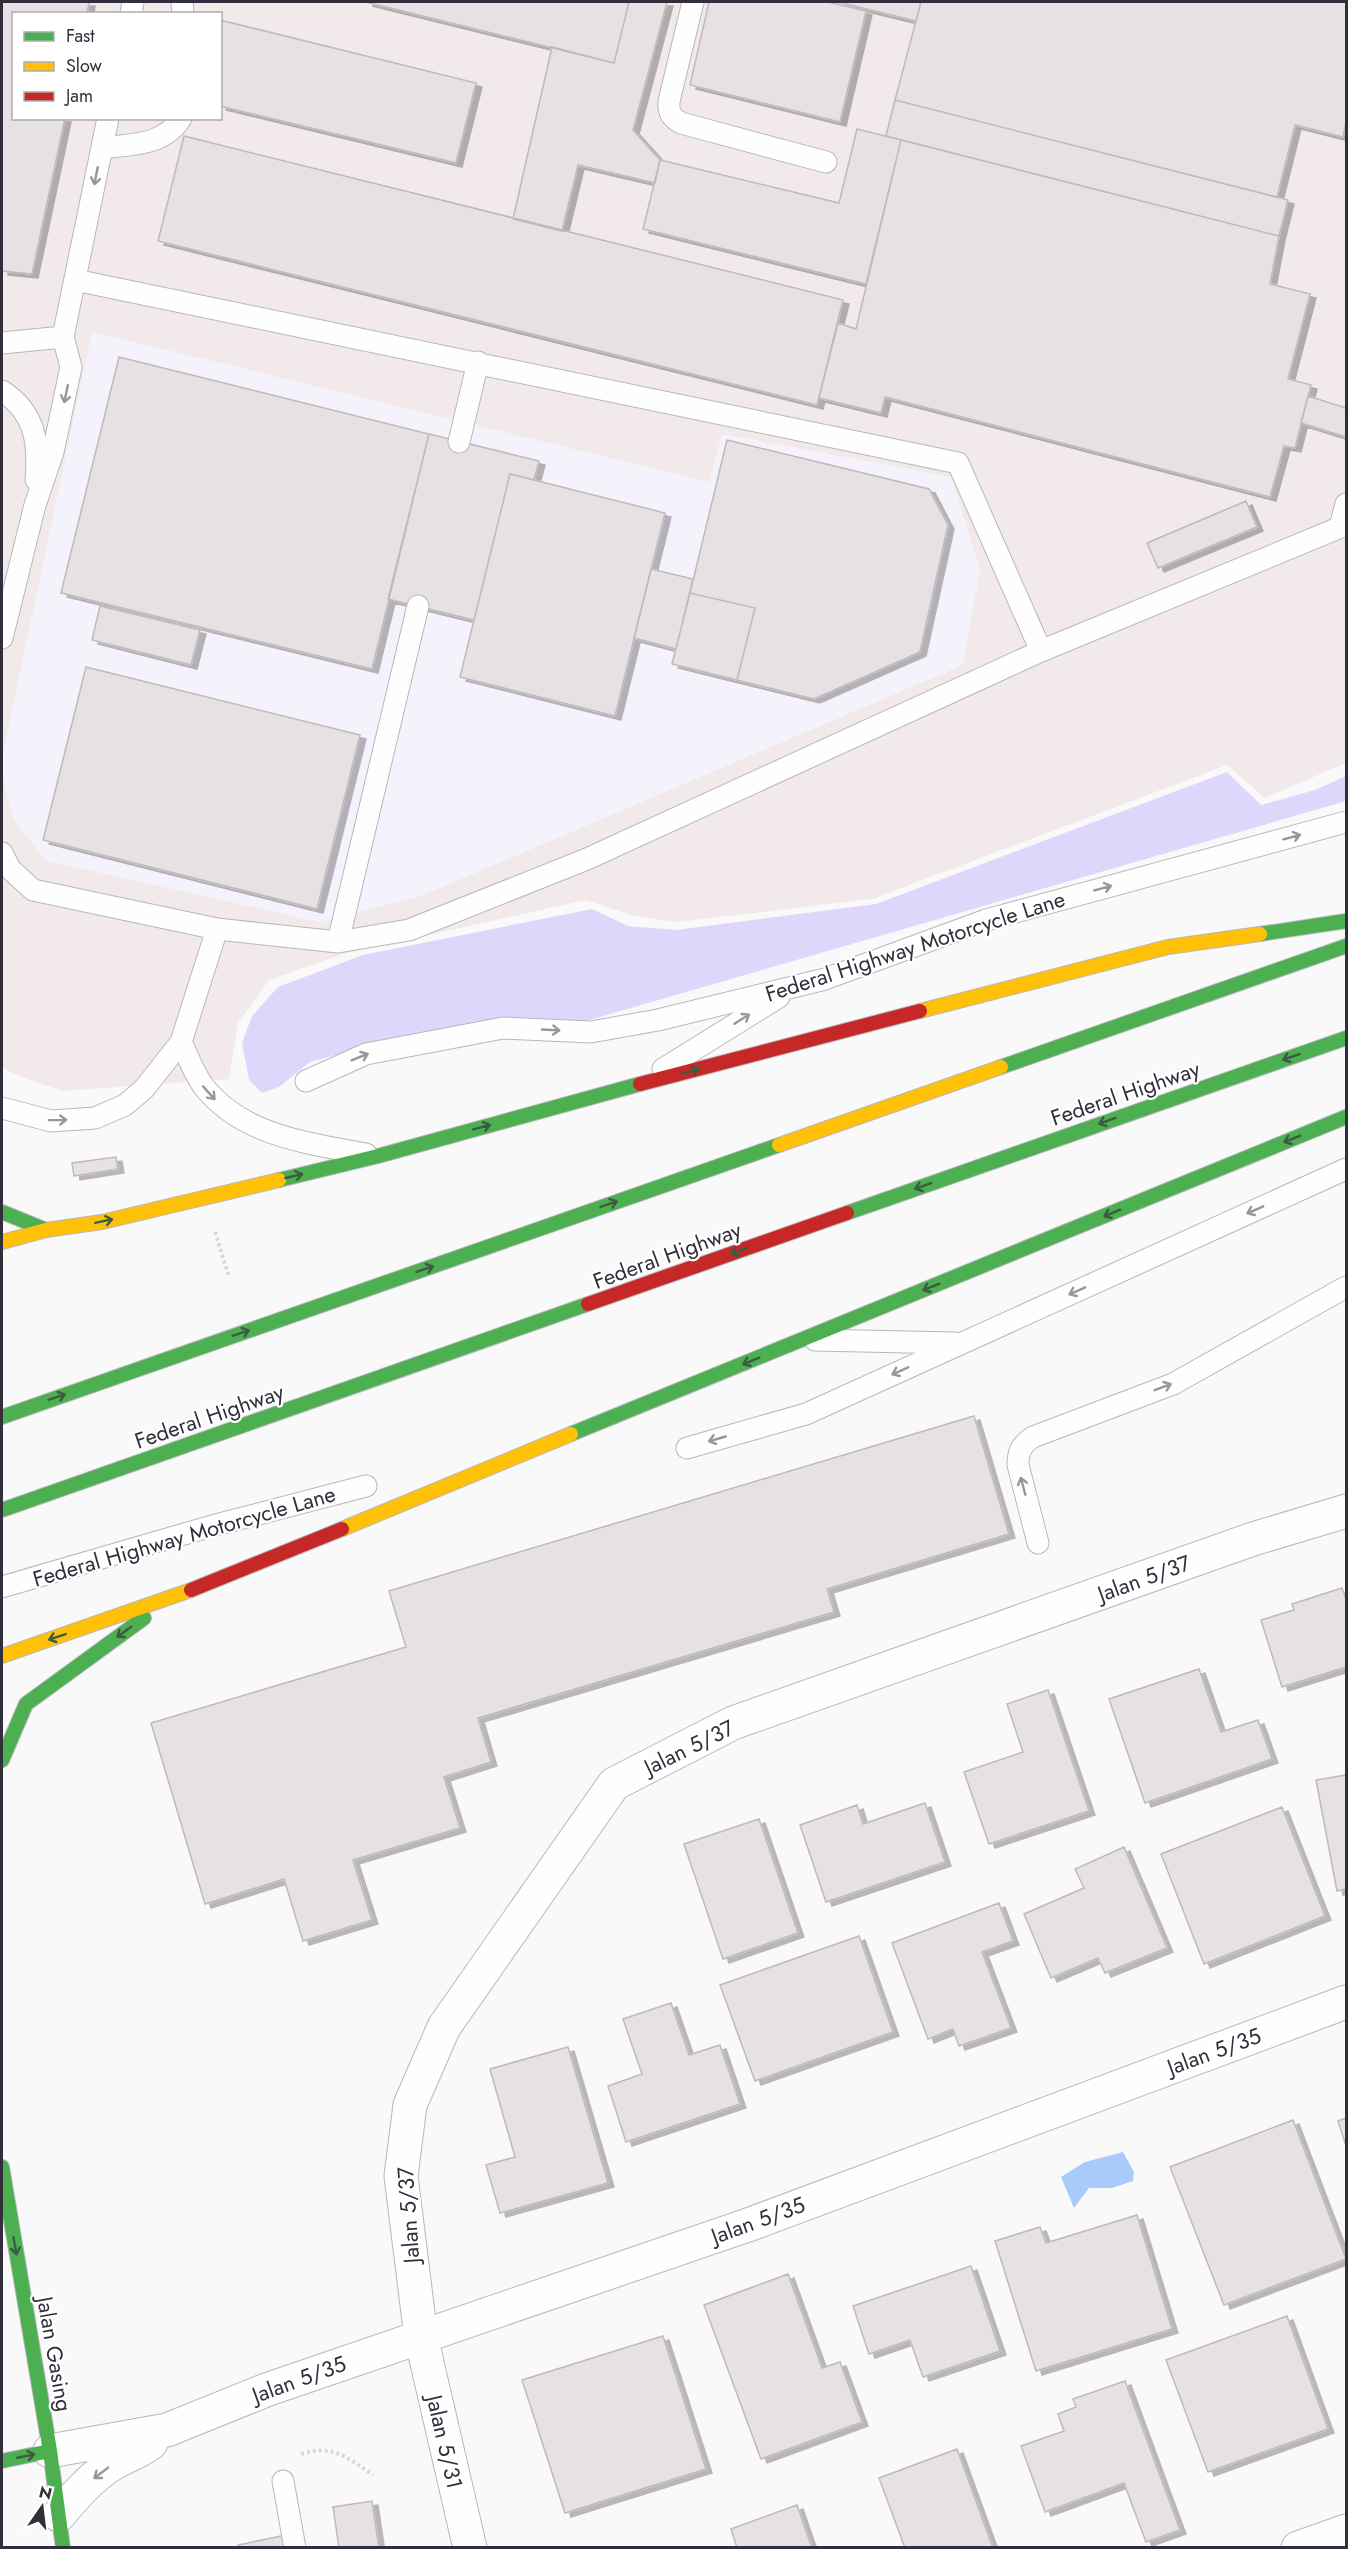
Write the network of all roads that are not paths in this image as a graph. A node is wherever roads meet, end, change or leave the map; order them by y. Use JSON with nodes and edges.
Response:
{"nodes":[{"id":1,"x":693,"y":2,"type":"edge"},
{"id":2,"x":108,"y":120,"type":"edge"},
{"id":3,"x":180,"y":120,"type":"edge"},
{"id":4,"x":102,"y":148,"type":"junction"},
{"id":5,"x":826,"y":162,"type":"dead end"},
{"id":6,"x":75,"y":280,"type":"junction"},
{"id":7,"x":63,"y":337,"type":"junction"},
{"id":8,"x":2,"y":343,"type":"edge"},
{"id":9,"x":478,"y":362,"type":"junction"},
{"id":10,"x":2,"y":391,"type":"edge"},
{"id":11,"x":459,"y":442,"type":"dead end"},
{"id":12,"x":1347,"y":504,"type":"edge"},
{"id":13,"x":35,"y":505,"type":"junction"},
{"id":14,"x":1343,"y":526,"type":"edge"},
{"id":15,"x":418,"y":606,"type":"dead end"},
{"id":16,"x":2,"y":638,"type":"edge"},
{"id":17,"x":1041,"y":651,"type":"junction"},
{"id":18,"x":1347,"y":822,"type":"edge"},
{"id":19,"x":2,"y":853,"type":"edge"},
{"id":20,"x":1347,"y":921,"type":"edge"},
{"id":21,"x":217,"y":929,"type":"junction"},
{"id":22,"x":338,"y":942,"type":"junction"},
{"id":23,"x":1347,"y":946,"type":"edge"},
{"id":24,"x":793,"y":987,"type":"junction"},
{"id":25,"x":1347,"y":1038,"type":"edge"},
{"id":26,"x":181,"y":1042,"type":"junction"},
{"id":27,"x":306,"y":1081,"type":"dead end"},
{"id":28,"x":639,"y":1084,"type":"junction"},
{"id":29,"x":2,"y":1108,"type":"edge"},
{"id":30,"x":1347,"y":1117,"type":"edge"},
{"id":31,"x":378,"y":1156,"type":"junction"},
{"id":32,"x":1347,"y":1169,"type":"edge"},
{"id":33,"x":2,"y":1212,"type":"edge"},
{"id":34,"x":46,"y":1230,"type":"junction"},
{"id":35,"x":2,"y":1242,"type":"edge"},
{"id":36,"x":1347,"y":1287,"type":"edge"},
{"id":37,"x":801,"y":1340,"type":"junction"},
{"id":38,"x":961,"y":1344,"type":"junction"},
{"id":39,"x":2,"y":1417,"type":"edge"},
{"id":40,"x":687,"y":1448,"type":"dead end"},
{"id":41,"x":366,"y":1486,"type":"dead end"},
{"id":42,"x":2,"y":1510,"type":"edge"},
{"id":43,"x":1347,"y":1511,"type":"edge"},
{"id":44,"x":1038,"y":1542,"type":"dead end"},
{"id":45,"x":2,"y":1587,"type":"edge"},
{"id":46,"x":172,"y":1598,"type":"junction"},
{"id":47,"x":2,"y":1656,"type":"edge"},
{"id":48,"x":2,"y":1760,"type":"edge"},
{"id":49,"x":1347,"y":2002,"type":"edge"},
{"id":50,"x":2,"y":2167,"type":"edge"},
{"id":51,"x":421,"y":2337,"type":"junction"},
{"id":52,"x":167,"y":2430,"type":"junction"},
{"id":53,"x":50,"y":2451,"type":"junction"},
{"id":54,"x":2,"y":2461,"type":"edge"},
{"id":55,"x":283,"y":2481,"type":"dead end"},
{"id":56,"x":59,"y":2515,"type":"junction"},
{"id":57,"x":1347,"y":2531,"type":"edge"},
{"id":58,"x":63,"y":2547,"type":"edge"},
{"id":59,"x":295,"y":2547,"type":"edge"},
{"id":60,"x":470,"y":2547,"type":"edge"},
{"id":61,"x":1298,"y":2547,"type":"edge"}],
"edges":[{"from":1,"to":5,"type":"lane"},
{"from":2,"to":4,"type":"lane"},
{"from":3,"to":4,"type":"lane"},
{"from":4,"to":6,"type":"lane","one_way":true},
{"from":6,"to":7,"type":"lane"},
{"from":6,"to":9,"type":"lane"},
{"from":7,"to":8,"type":"lane"},
{"from":7,"to":13,"type":"lane","one_way":true},
{"from":9,"to":11,"type":"lane"},
{"from":9,"to":17,"type":"lane"},
{"from":10,"to":13,"type":"lane"},
{"from":12,"to":14,"type":"lane"},
{"from":13,"to":16,"type":"lane"},
{"from":14,"to":17,"type":"lane"},
{"from":15,"to":22,"type":"lane"},
{"from":17,"to":22,"type":"lane"},
{"from":24,"to":18,"type":"lane","name":"Federal Highway Motorcycle Lane","one_way":true},
{"from":19,"to":21,"type":"lane"},
{"from":28,"to":20,"type":"main road","one_way":true},
{"from":21,"to":22,"type":"lane"},
{"from":21,"to":26,"type":"lane"},
{"from":39,"to":23,"type":"main road","one_way":true},
{"from":27,"to":24,"type":"lane","name":"Federal Highway Motorcycle Lane","one_way":true},
{"from":28,"to":24,"type":"lane","one_way":true},
{"from":25,"to":42,"type":"main road","name":"Federal Highway","one_way":true},
{"from":29,"to":26,"type":"lane","one_way":true},
{"from":26,"to":31,"type":"lane","one_way":true},
{"from":31,"to":28,"type":"main road","one_way":true},
{"from":30,"to":37,"type":"main road","one_way":true},
{"from":34,"to":31,"type":"main road","one_way":true},
{"from":32,"to":38,"type":"lane","one_way":true},
{"from":33,"to":34,"type":"main road"},
{"from":34,"to":35,"type":"main road"},
{"from":44,"to":36,"type":"lane","one_way":true},
{"from":37,"to":38,"type":"lane"},
{"from":37,"to":46,"type":"main road","one_way":true},
{"from":38,"to":40,"type":"lane","one_way":true},
{"from":41,"to":45,"type":"lane","name":"Federal Highway Motorcycle Lane"},
{"from":43,"to":51,"type":"street","name":"Jalan 5/37"},
{"from":46,"to":47,"type":"main road","one_way":true},
{"from":46,"to":48,"type":"main road","one_way":true},
{"from":49,"to":51,"type":"street","name":"Jalan 5/35"},
{"from":50,"to":53,"type":"main road","name":"Jalan Gasing","one_way":true},
{"from":51,"to":52,"type":"street","name":"Jalan 5/35"},
{"from":51,"to":60,"type":"street","name":"Jalan 5/31"},
{"from":52,"to":53,"type":"street","name":"Jalan 5/35"},
{"from":52,"to":56,"type":"street","name":"Jalan 5/35","one_way":true},
{"from":54,"to":53,"type":"main road","one_way":true},
{"from":53,"to":56,"type":"main road","name":"Jalan Gasing"},
{"from":55,"to":59,"type":"lane"},
{"from":56,"to":58,"type":"main road","name":"Jalan Gasing"},
{"from":57,"to":61,"type":"street"}]}
